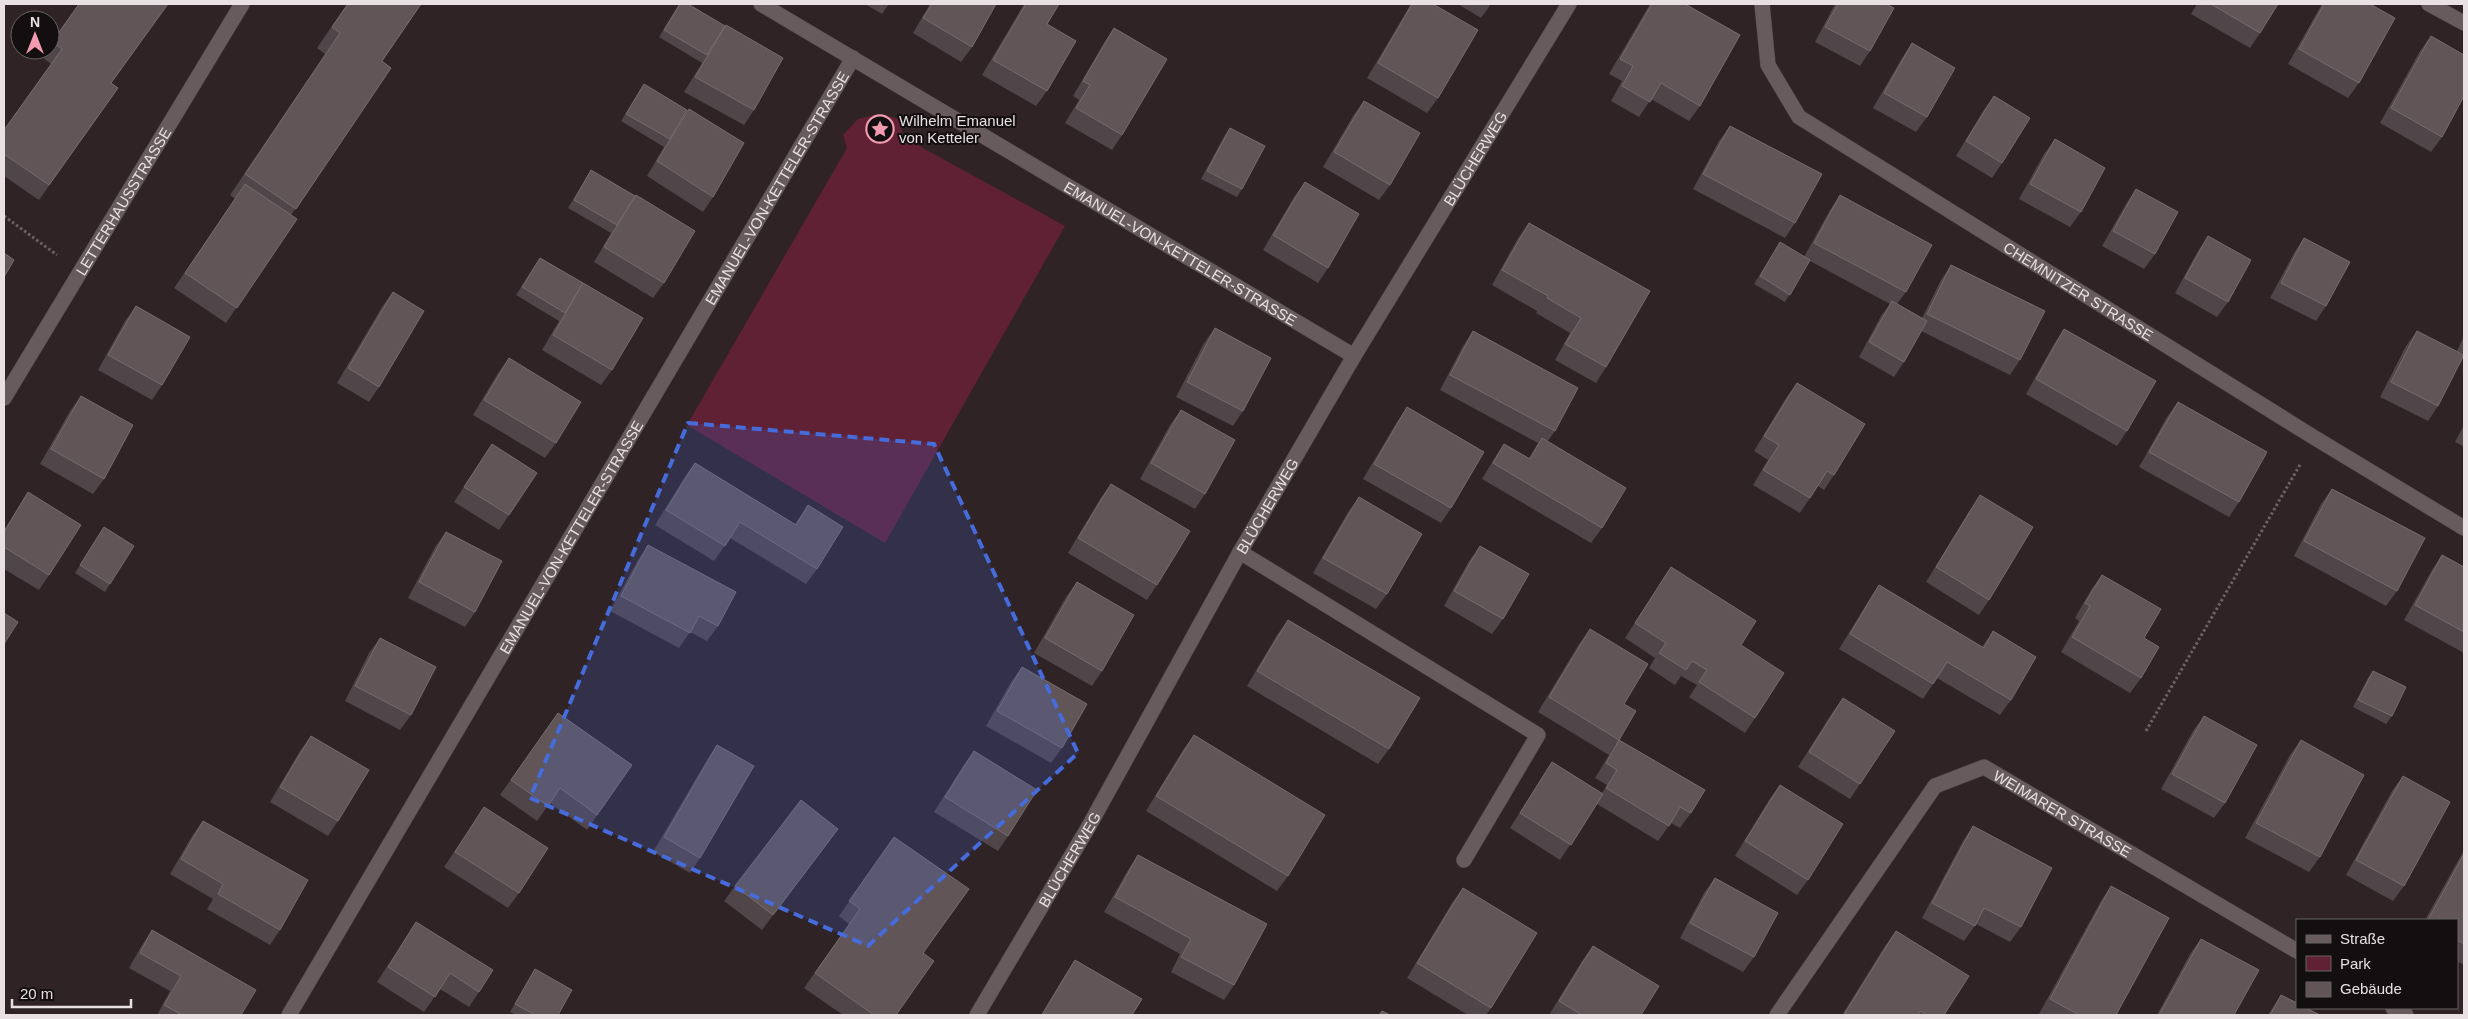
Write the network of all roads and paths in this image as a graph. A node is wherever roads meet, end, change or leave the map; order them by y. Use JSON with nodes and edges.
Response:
{"nodes":[{"id":1,"x":242,"y":4,"type":"edge"},
{"id":2,"x":761,"y":4,"type":"edge"},
{"id":3,"x":1569,"y":4,"type":"edge"},
{"id":4,"x":1762,"y":4,"type":"edge"},
{"id":5,"x":2429,"y":4,"type":"edge"},
{"id":6,"x":2464,"y":23,"type":"edge"},
{"id":7,"x":853,"y":58,"type":"junction"},
{"id":8,"x":4,"y":216,"type":"edge"},
{"id":9,"x":79,"y":271,"type":"junction"},
{"id":10,"x":1354,"y":356,"type":"junction"},
{"id":11,"x":4,"y":398,"type":"edge"},
{"id":12,"x":2315,"y":438,"type":"junction"},
{"id":13,"x":2464,"y":528,"type":"edge"},
{"id":14,"x":1240,"y":552,"type":"junction"},
{"id":15,"x":2146,"y":731,"type":"dead end"},
{"id":16,"x":1464,"y":860,"type":"dead end"},
{"id":17,"x":2296,"y":950,"type":"edge"},
{"id":18,"x":2395,"y":1009,"type":"edge"},
{"id":19,"x":289,"y":1015,"type":"edge"},
{"id":20,"x":977,"y":1015,"type":"edge"},
{"id":21,"x":1777,"y":1015,"type":"edge"},
{"id":22,"x":2406,"y":1015,"type":"edge"}],
"edges":[{"from":1,"to":9,"type":"street","name":"LETTERHAUSSTRASSE"},
{"from":2,"to":7,"type":"street","name":"EMANUEL-VON-KETTELER-STRASSE"},
{"from":3,"to":10,"type":"street","name":"BLÜCHERWEG"},
{"from":4,"to":12,"type":"street","name":"CHEMNITZER STRASSE"},
{"from":5,"to":6,"type":"street"},
{"from":7,"to":10,"type":"street","name":"EMANUEL-VON-KETTELER-STRASSE"},
{"from":7,"to":19,"type":"street","name":"EMANUEL-VON-KETTELER-STRASSE"},
{"from":8,"to":9,"type":"path"},
{"from":9,"to":11,"type":"street","name":"LETTERHAUSSTRASSE"},
{"from":10,"to":14,"type":"street","name":"BLÜCHERWEG"},
{"from":12,"to":13,"type":"street","name":"CHEMNITZER STRASSE"},
{"from":12,"to":15,"type":"path"},
{"from":14,"to":16,"type":"street"},
{"from":14,"to":20,"type":"street","name":"BLÜCHERWEG"},
{"from":17,"to":21,"type":"street","name":"WEIMARER STRASSE"},
{"from":18,"to":22,"type":"street"}]}
